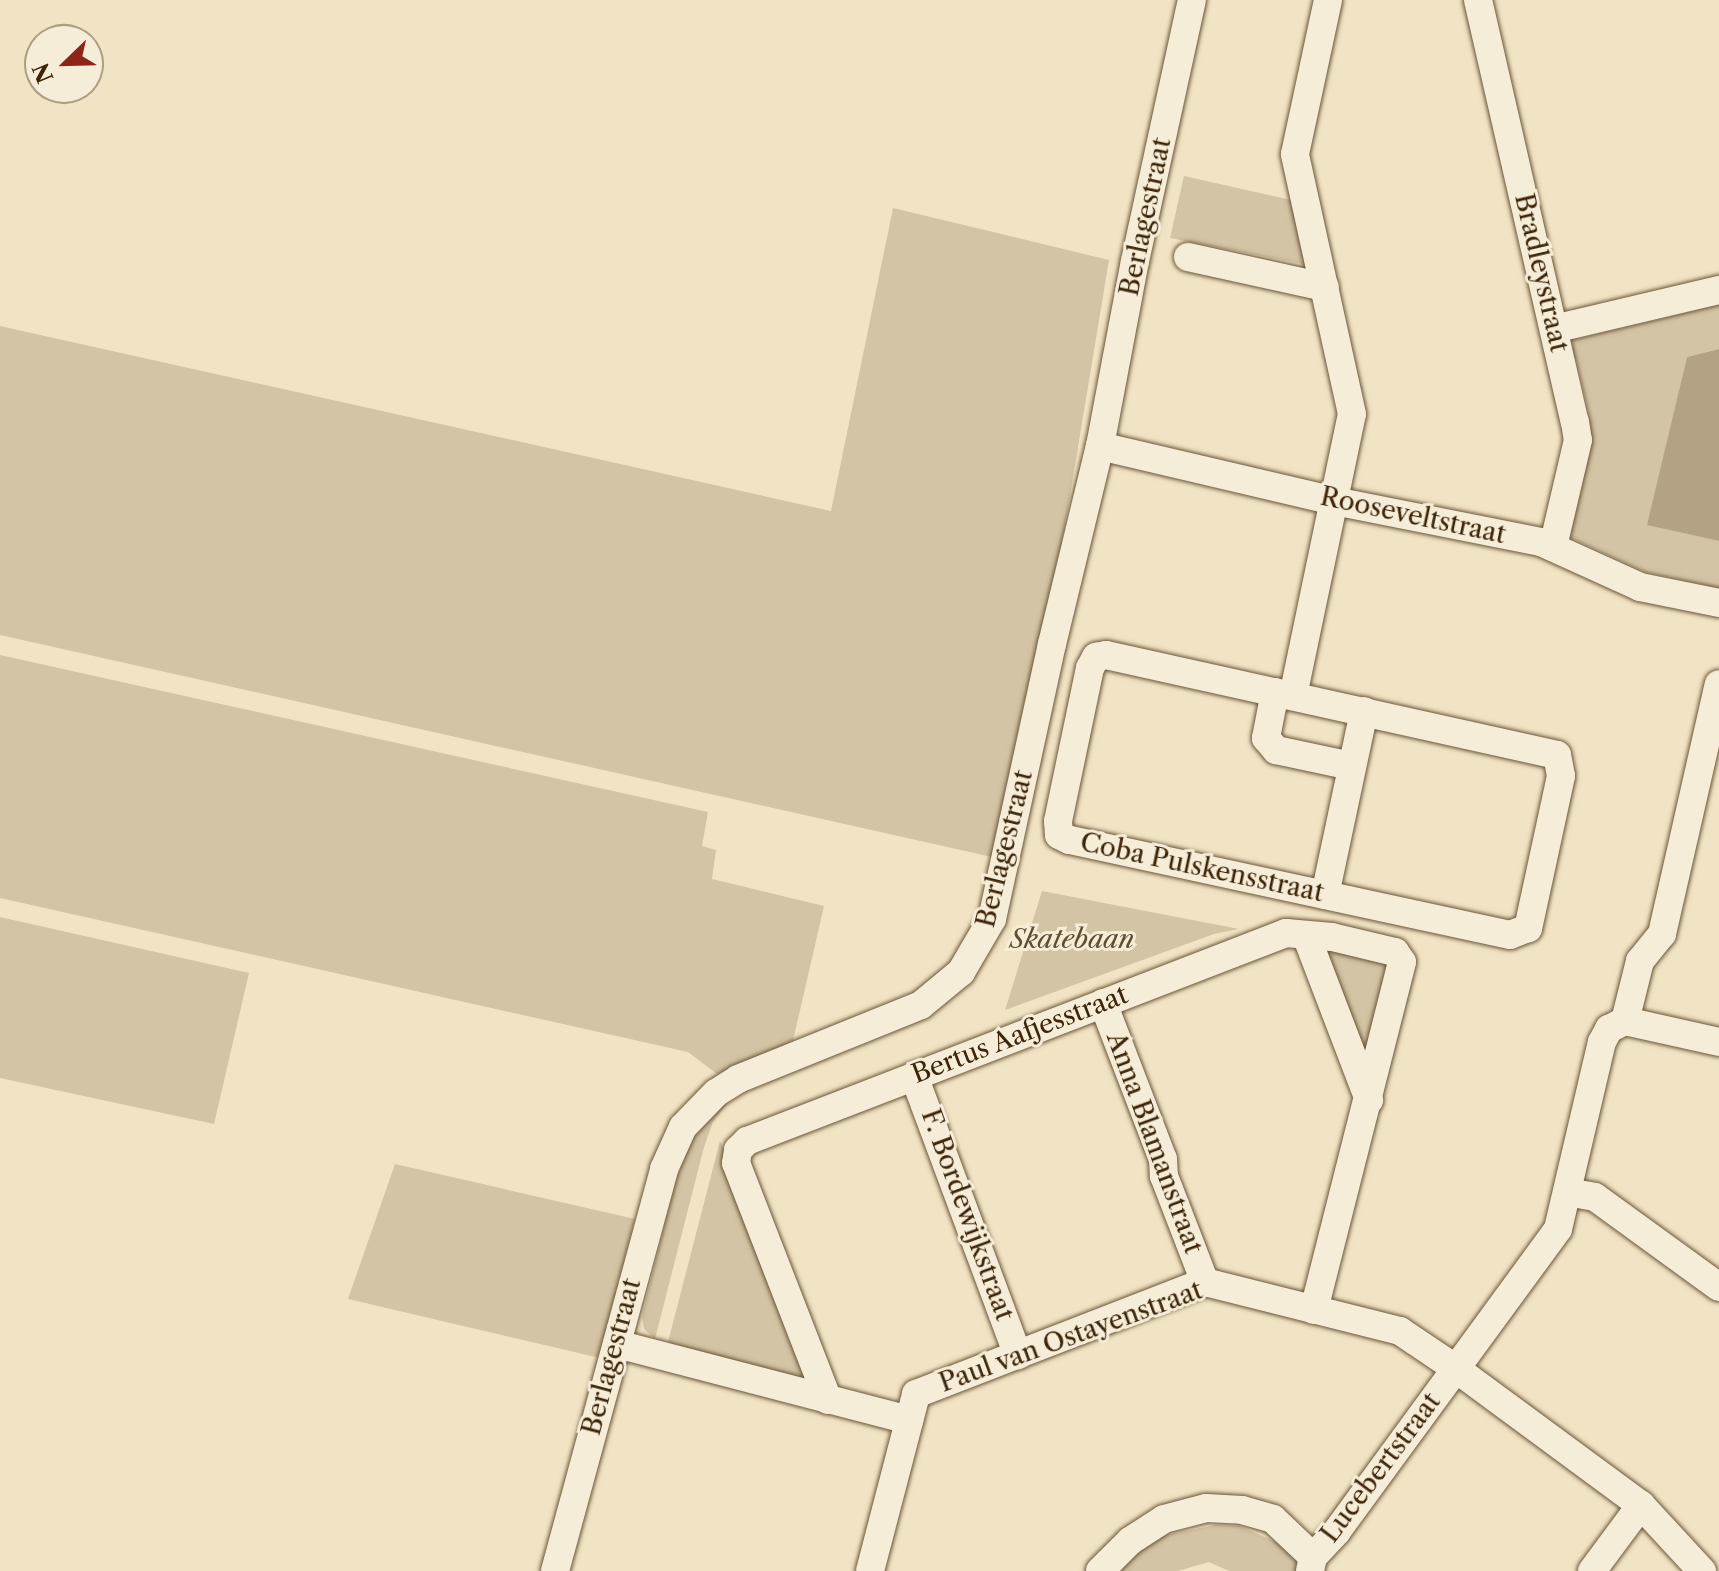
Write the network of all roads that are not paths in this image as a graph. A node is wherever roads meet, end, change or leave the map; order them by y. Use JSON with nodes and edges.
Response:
{"nodes":[{"id":1,"x":1192,"y":0,"type":"edge"},
{"id":2,"x":1328,"y":0,"type":"edge"},
{"id":3,"x":1478,"y":0,"type":"edge"},
{"id":4,"x":1188,"y":257,"type":"dead end"},
{"id":5,"x":1325,"y":287,"type":"junction"},
{"id":6,"x":1719,"y":290,"type":"edge"},
{"id":7,"x":1554,"y":329,"type":"junction"},
{"id":8,"x":1100,"y":446,"type":"junction"},
{"id":9,"x":1334,"y":501,"type":"junction"},
{"id":10,"x":1553,"y":547,"type":"junction"},
{"id":11,"x":1719,"y":603,"type":"edge"},
{"id":12,"x":1284,"y":694,"type":"junction"},
{"id":13,"x":1717,"y":701,"type":"edge"},
{"id":14,"x":1364,"y":711,"type":"junction"},
{"id":15,"x":1351,"y":766,"type":"junction"},
{"id":16,"x":1325,"y":895,"type":"junction"},
{"id":17,"x":1306,"y":935,"type":"junction"},
{"id":18,"x":1103,"y":1003,"type":"junction"},
{"id":19,"x":1625,"y":1021,"type":"junction"},
{"id":20,"x":1719,"y":1042,"type":"edge"},
{"id":21,"x":914,"y":1076,"type":"junction"},
{"id":22,"x":1369,"y":1100,"type":"junction"},
{"id":23,"x":1567,"y":1192,"type":"junction"},
{"id":24,"x":1689,"y":1266,"type":"junction"},
{"id":25,"x":1719,"y":1271,"type":"edge"},
{"id":26,"x":1205,"y":1282,"type":"junction"},
{"id":27,"x":1719,"y":1287,"type":"edge"},
{"id":28,"x":1314,"y":1310,"type":"junction"},
{"id":29,"x":617,"y":1344,"type":"junction"},
{"id":30,"x":1018,"y":1355,"type":"junction"},
{"id":31,"x":1455,"y":1368,"type":"junction"},
{"id":32,"x":828,"y":1400,"type":"junction"},
{"id":33,"x":909,"y":1420,"type":"junction"},
{"id":34,"x":1641,"y":1505,"type":"junction"},
{"id":35,"x":1312,"y":1564,"type":"edge"},
{"id":36,"x":555,"y":1571,"type":"edge"},
{"id":37,"x":870,"y":1571,"type":"edge"},
{"id":38,"x":1100,"y":1571,"type":"edge"},
{"id":39,"x":1592,"y":1571,"type":"edge"},
{"id":40,"x":1702,"y":1571,"type":"edge"}],
"edges":[{"from":1,"to":8,"type":"street","name":"Berlagestraat"},
{"from":2,"to":5,"type":"street"},
{"from":3,"to":7,"type":"street","name":"Bradleystraat"},
{"from":4,"to":5,"type":"street"},
{"from":5,"to":9,"type":"street"},
{"from":6,"to":7,"type":"street"},
{"from":7,"to":10,"type":"street","name":"Bradleystraat"},
{"from":8,"to":9,"type":"street","name":"Rooseveltstraat"},
{"from":8,"to":29,"type":"street","name":"Berlagestraat"},
{"from":9,"to":10,"type":"street","name":"Rooseveltstraat"},
{"from":9,"to":12,"type":"street"},
{"from":10,"to":11,"type":"street","name":"Rooseveltstraat"},
{"from":12,"to":14,"type":"street"},
{"from":12,"to":15,"type":"street"},
{"from":12,"to":16,"type":"street","name":"Coba Pulskensstraat"},
{"from":13,"to":19,"type":"street"},
{"from":14,"to":15,"type":"street"},
{"from":14,"to":16,"type":"street","name":"Coba Pulskensstraat"},
{"from":15,"to":16,"type":"street"},
{"from":17,"to":18,"type":"street","name":"Bertus Aafjesstraat"},
{"from":17,"to":22,"type":"street"},
{"from":17,"to":22,"type":"street","name":"Coba Pulskensstraat"},
{"from":18,"to":21,"type":"street","name":"Bertus Aafjesstraat"},
{"from":18,"to":26,"type":"street","name":"Anna Blamanstraat"},
{"from":19,"to":20,"type":"street"},
{"from":19,"to":23,"type":"street","name":"Lucebertstraat"},
{"from":21,"to":30,"type":"street","name":"F. Bordewijkstraat"},
{"from":21,"to":32,"type":"street","name":"Bertus Aafjesstraat"},
{"from":22,"to":28,"type":"street"},
{"from":23,"to":24,"type":"street"},
{"from":23,"to":31,"type":"street","name":"Lucebertstraat"},
{"from":24,"to":25,"type":"street"},
{"from":24,"to":27,"type":"street"},
{"from":26,"to":28,"type":"street","name":"Paul van Ostayenstraat"},
{"from":26,"to":30,"type":"street","name":"Paul van Ostayenstraat"},
{"from":28,"to":31,"type":"street","name":"Paul van Ostayenstraat"},
{"from":29,"to":32,"type":"street"},
{"from":29,"to":36,"type":"street","name":"Berlagestraat"},
{"from":30,"to":33,"type":"street","name":"Paul van Ostayenstraat"},
{"from":31,"to":34,"type":"street","name":"Paul van Ostayenstraat"},
{"from":31,"to":35,"type":"street","name":"Lucebertstraat"},
{"from":32,"to":33,"type":"street"},
{"from":33,"to":37,"type":"street","name":"Paul van Ostayenstraat"},
{"from":34,"to":39,"type":"street"},
{"from":34,"to":40,"type":"street","name":"Paul van Ostayenstraat"},
{"from":35,"to":38,"type":"street"}]}
